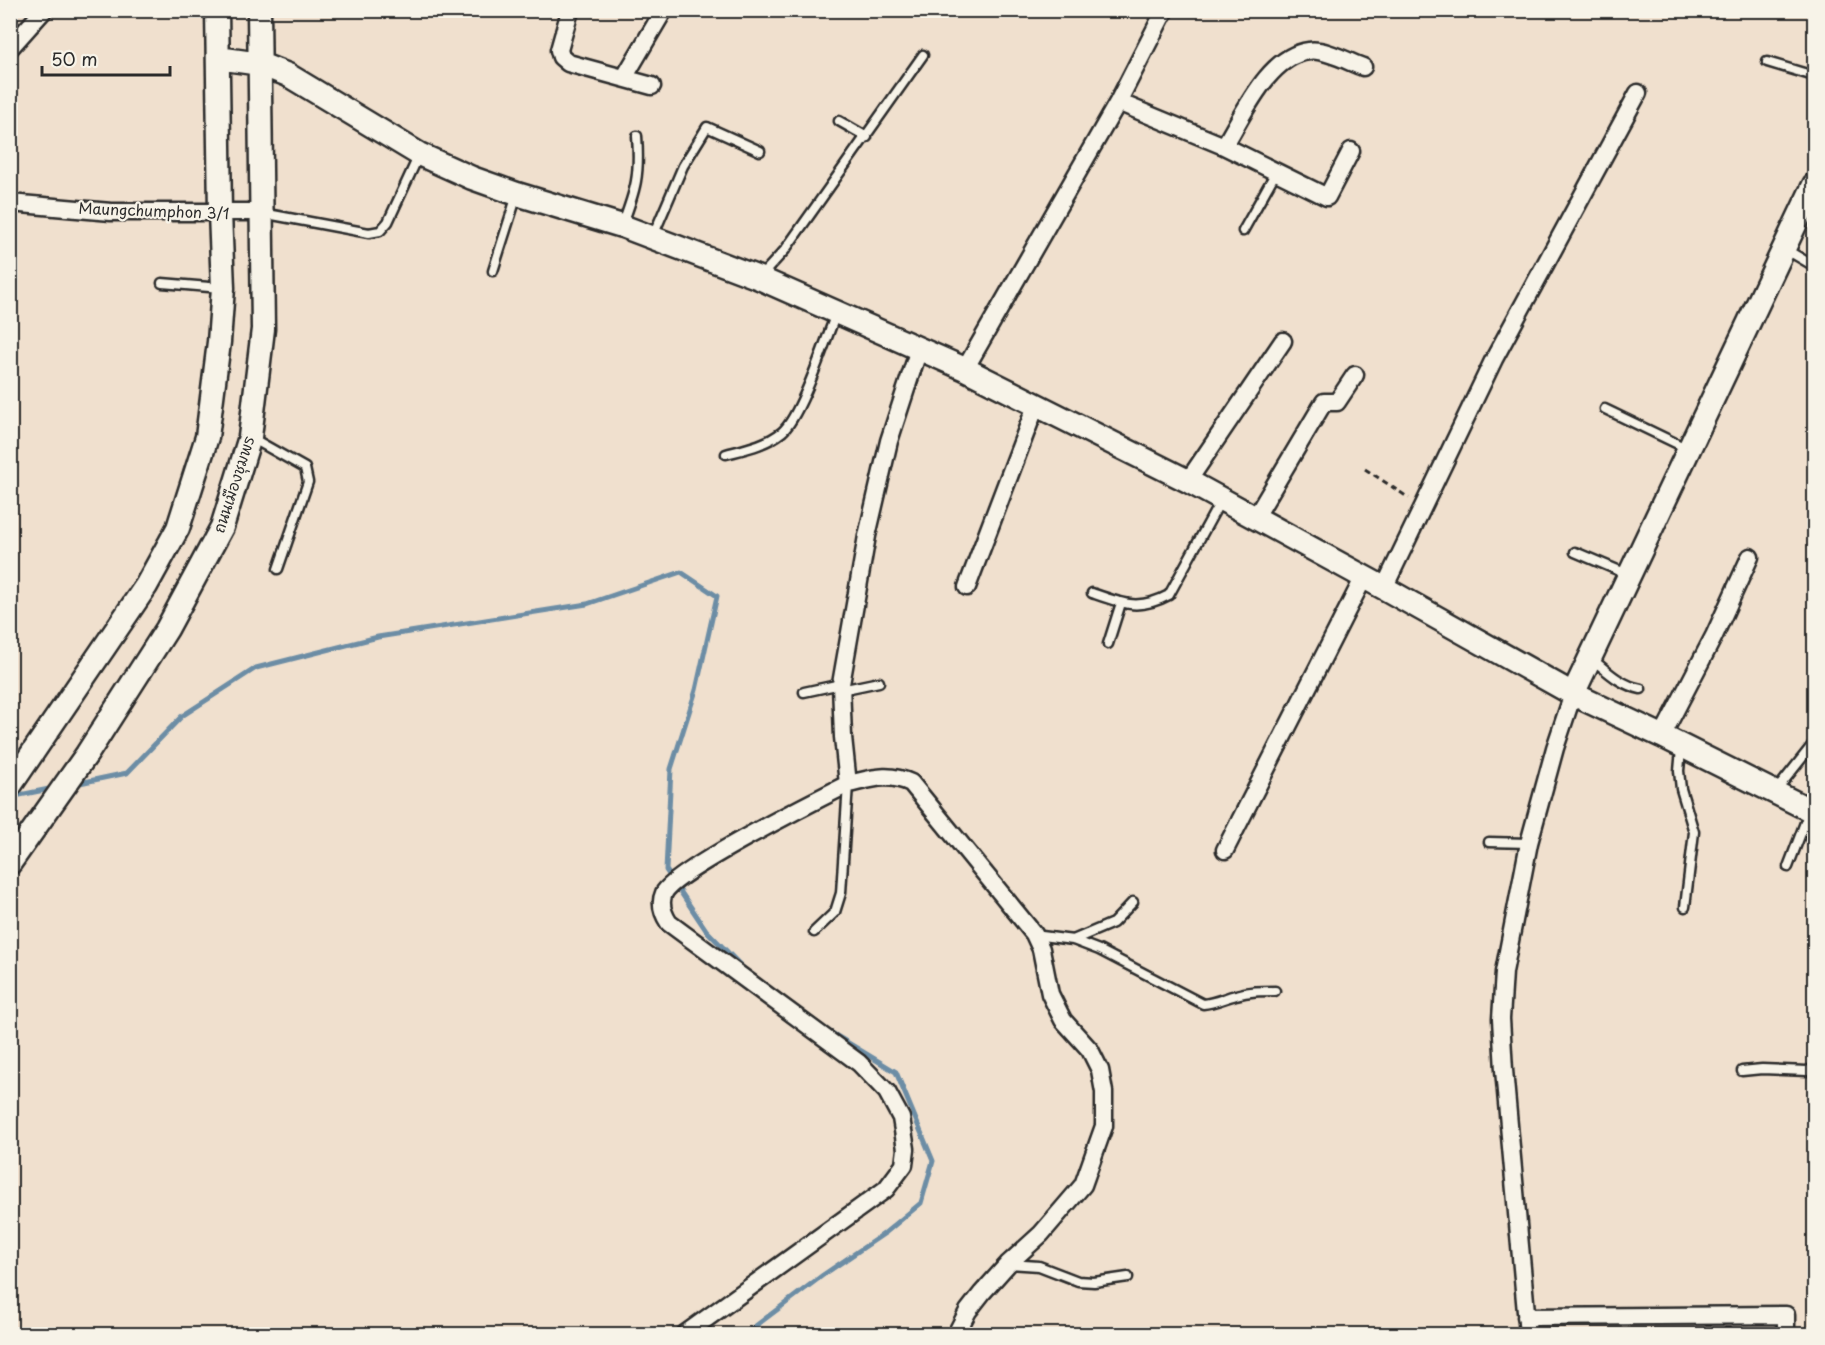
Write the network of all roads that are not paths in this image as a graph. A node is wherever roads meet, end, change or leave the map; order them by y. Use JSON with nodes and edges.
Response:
{"nodes":[{"id":1,"x":44,"y":10,"type":"edge"},
{"id":2,"x":217,"y":10,"type":"edge"},
{"id":3,"x":664,"y":10,"type":"edge"},
{"id":4,"x":1165,"y":10,"type":"edge"},
{"id":5,"x":258,"y":11,"type":"edge"},
{"id":6,"x":570,"y":11,"type":"edge"},
{"id":7,"x":10,"y":48,"type":"edge"},
{"id":8,"x":923,"y":55,"type":"dead end"},
{"id":9,"x":218,"y":58,"type":"junction"},
{"id":10,"x":1767,"y":62,"type":"dead end"},
{"id":11,"x":260,"y":64,"type":"junction"},
{"id":12,"x":1363,"y":67,"type":"dead end"},
{"id":13,"x":1815,"y":76,"type":"edge"},
{"id":14,"x":624,"y":78,"type":"junction"},
{"id":15,"x":652,"y":86,"type":"dead end"},
{"id":16,"x":1638,"y":93,"type":"dead end"},
{"id":17,"x":1118,"y":102,"type":"junction"},
{"id":18,"x":839,"y":121,"type":"dead end"},
{"id":19,"x":637,"y":136,"type":"dead end"},
{"id":20,"x":867,"y":137,"type":"junction"},
{"id":21,"x":1224,"y":146,"type":"junction"},
{"id":22,"x":760,"y":152,"type":"dead end"},
{"id":23,"x":1350,"y":152,"type":"dead end"},
{"id":24,"x":419,"y":154,"type":"junction"},
{"id":25,"x":1276,"y":172,"type":"junction"},
{"id":26,"x":517,"y":194,"type":"junction"},
{"id":27,"x":1812,"y":197,"type":"edge"},
{"id":28,"x":10,"y":203,"type":"edge"},
{"id":29,"x":220,"y":213,"type":"junction"},
{"id":30,"x":261,"y":213,"type":"junction"},
{"id":31,"x":622,"y":226,"type":"junction"},
{"id":32,"x":1243,"y":231,"type":"dead end"},
{"id":33,"x":652,"y":239,"type":"junction"},
{"id":34,"x":1784,"y":249,"type":"junction"},
{"id":35,"x":1815,"y":266,"type":"edge"},
{"id":36,"x":493,"y":271,"type":"dead end"},
{"id":37,"x":759,"y":278,"type":"junction"},
{"id":38,"x":162,"y":283,"type":"dead end"},
{"id":39,"x":223,"y":288,"type":"junction"},
{"id":40,"x":837,"y":313,"type":"junction"},
{"id":41,"x":1283,"y":341,"type":"dead end"},
{"id":42,"x":919,"y":349,"type":"junction"},
{"id":43,"x":965,"y":369,"type":"junction"},
{"id":44,"x":1354,"y":375,"type":"dead end"},
{"id":45,"x":1036,"y":404,"type":"junction"},
{"id":46,"x":1605,"y":409,"type":"dead end"},
{"id":47,"x":249,"y":437,"type":"junction"},
{"id":48,"x":1688,"y":449,"type":"junction"},
{"id":49,"x":726,"y":454,"type":"dead end"},
{"id":50,"x":1188,"y":481,"type":"junction"},
{"id":51,"x":1221,"y":500,"type":"junction"},
{"id":52,"x":1255,"y":518,"type":"junction"},
{"id":53,"x":1575,"y":552,"type":"dead end"},
{"id":54,"x":1750,"y":557,"type":"dead end"},
{"id":55,"x":278,"y":569,"type":"dead end"},
{"id":56,"x":1629,"y":575,"type":"junction"},
{"id":57,"x":1364,"y":577,"type":"junction"},
{"id":58,"x":967,"y":587,"type":"dead end"},
{"id":59,"x":1384,"y":588,"type":"junction"},
{"id":60,"x":1092,"y":593,"type":"dead end"},
{"id":61,"x":1121,"y":603,"type":"junction"},
{"id":62,"x":1108,"y":644,"type":"dead end"},
{"id":63,"x":1590,"y":658,"type":"junction"},
{"id":64,"x":879,"y":682,"type":"dead end"},
{"id":65,"x":841,"y":687,"type":"junction"},
{"id":66,"x":1641,"y":689,"type":"dead end"},
{"id":67,"x":804,"y":692,"type":"dead end"},
{"id":68,"x":1573,"y":694,"type":"junction"},
{"id":69,"x":1671,"y":741,"type":"junction"},
{"id":70,"x":1815,"y":743,"type":"edge"},
{"id":71,"x":848,"y":784,"type":"junction"},
{"id":72,"x":10,"y":786,"type":"edge"},
{"id":73,"x":1775,"y":793,"type":"junction"},
{"id":74,"x":1812,"y":811,"type":"edge"},
{"id":75,"x":1489,"y":842,"type":"dead end"},
{"id":76,"x":1529,"y":843,"type":"junction"},
{"id":77,"x":1225,"y":850,"type":"dead end"},
{"id":78,"x":12,"y":860,"type":"edge"},
{"id":79,"x":1788,"y":867,"type":"dead end"},
{"id":80,"x":1133,"y":902,"type":"dead end"},
{"id":81,"x":1685,"y":907,"type":"dead end"},
{"id":82,"x":814,"y":932,"type":"dead end"},
{"id":83,"x":1034,"y":934,"type":"junction"},
{"id":84,"x":1073,"y":940,"type":"junction"},
{"id":85,"x":1275,"y":991,"type":"dead end"},
{"id":86,"x":1815,"y":1068,"type":"edge"},
{"id":87,"x":1742,"y":1071,"type":"dead end"},
{"id":88,"x":1008,"y":1264,"type":"junction"},
{"id":89,"x":1128,"y":1277,"type":"dead end"},
{"id":90,"x":1526,"y":1317,"type":"junction"},
{"id":91,"x":685,"y":1335,"type":"edge"},
{"id":92,"x":956,"y":1335,"type":"edge"},
{"id":93,"x":1528,"y":1335,"type":"edge"},
{"id":94,"x":1786,"y":1335,"type":"edge"}],
"edges":[{"from":1,"to":7,"type":"street"},
{"from":2,"to":9,"type":"street"},
{"from":3,"to":14,"type":"street"},
{"from":4,"to":17,"type":"street"},
{"from":5,"to":11,"type":"street","name":"ถนนเมืองชุมพร"},
{"from":6,"to":14,"type":"street"},
{"from":8,"to":20,"type":"lane"},
{"from":9,"to":11,"type":"street"},
{"from":9,"to":29,"type":"street"},
{"from":10,"to":13,"type":"lane"},
{"from":11,"to":24,"type":"street"},
{"from":11,"to":30,"type":"street","name":"ถนนเมืองชุมพร"},
{"from":12,"to":21,"type":"street"},
{"from":14,"to":15,"type":"street"},
{"from":16,"to":59,"type":"street"},
{"from":17,"to":21,"type":"street"},
{"from":17,"to":43,"type":"street"},
{"from":18,"to":20,"type":"lane"},
{"from":19,"to":31,"type":"lane"},
{"from":20,"to":37,"type":"lane"},
{"from":21,"to":25,"type":"street"},
{"from":22,"to":33,"type":"lane"},
{"from":23,"to":25,"type":"street"},
{"from":24,"to":26,"type":"street"},
{"from":24,"to":30,"type":"lane"},
{"from":25,"to":32,"type":"lane"},
{"from":26,"to":31,"type":"street"},
{"from":26,"to":36,"type":"lane"},
{"from":27,"to":34,"type":"street"},
{"from":28,"to":29,"type":"street","name":"Maungchumphon 3/1"},
{"from":29,"to":30,"type":"street","name":"Maungchumphon 3/1"},
{"from":29,"to":39,"type":"street"},
{"from":30,"to":47,"type":"street","name":"ถนนเมืองชุมพร"},
{"from":31,"to":33,"type":"street"},
{"from":33,"to":37,"type":"street"},
{"from":34,"to":35,"type":"lane"},
{"from":34,"to":48,"type":"street"},
{"from":37,"to":40,"type":"street"},
{"from":38,"to":39,"type":"lane"},
{"from":39,"to":72,"type":"street"},
{"from":40,"to":42,"type":"street"},
{"from":40,"to":49,"type":"lane"},
{"from":41,"to":50,"type":"street"},
{"from":42,"to":43,"type":"street"},
{"from":42,"to":65,"type":"street"},
{"from":43,"to":45,"type":"street"},
{"from":44,"to":52,"type":"street"},
{"from":45,"to":50,"type":"street"},
{"from":45,"to":58,"type":"street"},
{"from":46,"to":48,"type":"lane"},
{"from":47,"to":55,"type":"lane"},
{"from":47,"to":78,"type":"street","name":"ถนนเมืองชุมพร"},
{"from":48,"to":56,"type":"street"},
{"from":50,"to":51,"type":"street"},
{"from":51,"to":52,"type":"street"},
{"from":51,"to":61,"type":"lane"},
{"from":52,"to":57,"type":"street"},
{"from":53,"to":56,"type":"lane"},
{"from":54,"to":69,"type":"street"},
{"from":56,"to":63,"type":"street"},
{"from":57,"to":59,"type":"street"},
{"from":57,"to":77,"type":"street"},
{"from":59,"to":68,"type":"street"},
{"from":60,"to":61,"type":"lane"},
{"from":61,"to":62,"type":"lane"},
{"from":63,"to":66,"type":"lane"},
{"from":63,"to":68,"type":"street"},
{"from":64,"to":65,"type":"lane"},
{"from":65,"to":67,"type":"lane"},
{"from":65,"to":71,"type":"street"},
{"from":68,"to":69,"type":"street"},
{"from":68,"to":76,"type":"street"},
{"from":69,"to":73,"type":"street"},
{"from":69,"to":81,"type":"lane"},
{"from":70,"to":73,"type":"lane"},
{"from":71,"to":82,"type":"lane"},
{"from":71,"to":83,"type":"street"},
{"from":71,"to":91,"type":"street"},
{"from":73,"to":74,"type":"street"},
{"from":74,"to":79,"type":"lane"},
{"from":75,"to":76,"type":"lane"},
{"from":76,"to":90,"type":"street"},
{"from":80,"to":84,"type":"lane"},
{"from":83,"to":84,"type":"lane"},
{"from":83,"to":88,"type":"street"},
{"from":84,"to":85,"type":"lane"},
{"from":86,"to":87,"type":"lane"},
{"from":88,"to":89,"type":"lane"},
{"from":88,"to":92,"type":"street"},
{"from":90,"to":93,"type":"street"},
{"from":90,"to":94,"type":"street"}]}
